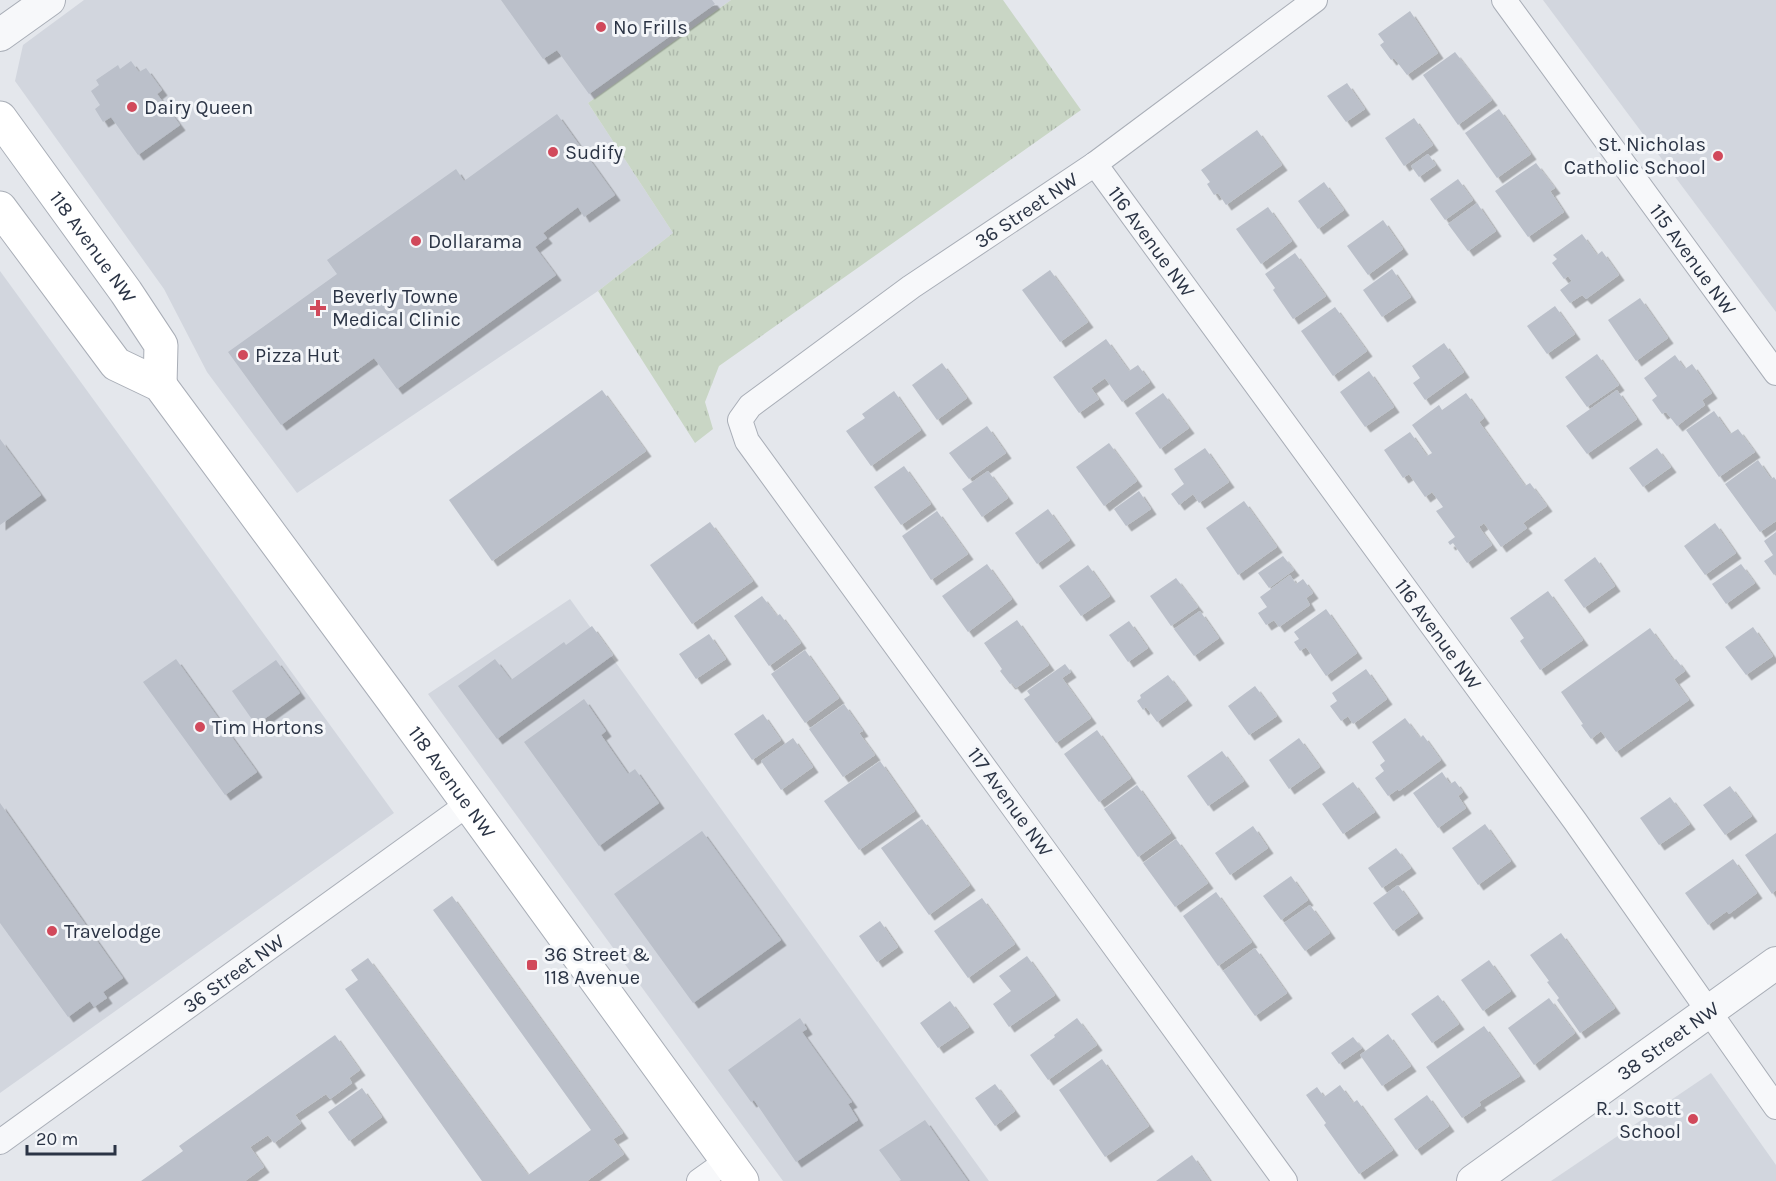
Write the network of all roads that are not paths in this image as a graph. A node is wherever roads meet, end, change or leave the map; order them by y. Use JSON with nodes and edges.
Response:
{"nodes":[{"id":1,"x":49,"y":0,"type":"edge"},
{"id":2,"x":1315,"y":0,"type":"edge"},
{"id":3,"x":1504,"y":0,"type":"edge"},
{"id":4,"x":0,"y":35,"type":"edge"},
{"id":5,"x":0,"y":118,"type":"edge"},
{"id":6,"x":1095,"y":164,"type":"junction"},
{"id":7,"x":0,"y":208,"type":"edge"},
{"id":8,"x":1776,"y":373,"type":"edge"},
{"id":9,"x":160,"y":385,"type":"junction"},
{"id":10,"x":740,"y":420,"type":"joint"},
{"id":11,"x":468,"y":804,"type":"junction"},
{"id":12,"x":1776,"y":963,"type":"edge"},
{"id":13,"x":1708,"y":1011,"type":"junction"},
{"id":14,"x":1776,"y":1107,"type":"edge"},
{"id":15,"x":0,"y":1142,"type":"edge"},
{"id":16,"x":734,"y":1171,"type":"edge"},
{"id":17,"x":699,"y":1181,"type":"edge"},
{"id":18,"x":1285,"y":1181,"type":"edge"},
{"id":19,"x":1473,"y":1181,"type":"edge"}],
"edges":[{"from":1,"to":4,"type":"street"},
{"from":2,"to":6,"type":"street","name":"36 Street NW"},
{"from":3,"to":8,"type":"street","name":"115 Avenue NW"},
{"from":5,"to":9,"type":"main road","name":"118 Avenue NW"},
{"from":6,"to":10,"type":"street","name":"36 Street NW"},
{"from":6,"to":13,"type":"street","name":"116 Avenue NW"},
{"from":7,"to":9,"type":"main road","name":"118 Avenue NW"},
{"from":9,"to":11,"type":"main road","name":"118 Avenue NW"},
{"from":10,"to":18,"type":"street","name":"117 Avenue NW"},
{"from":11,"to":15,"type":"street","name":"36 Street NW"},
{"from":11,"to":16,"type":"main road","name":"118 Avenue NW"},
{"from":12,"to":13,"type":"street","name":"38 Street NW"},
{"from":13,"to":14,"type":"street","name":"116 Avenue NW"},
{"from":13,"to":19,"type":"street","name":"38 Street NW"},
{"from":16,"to":17,"type":"street"}]}
